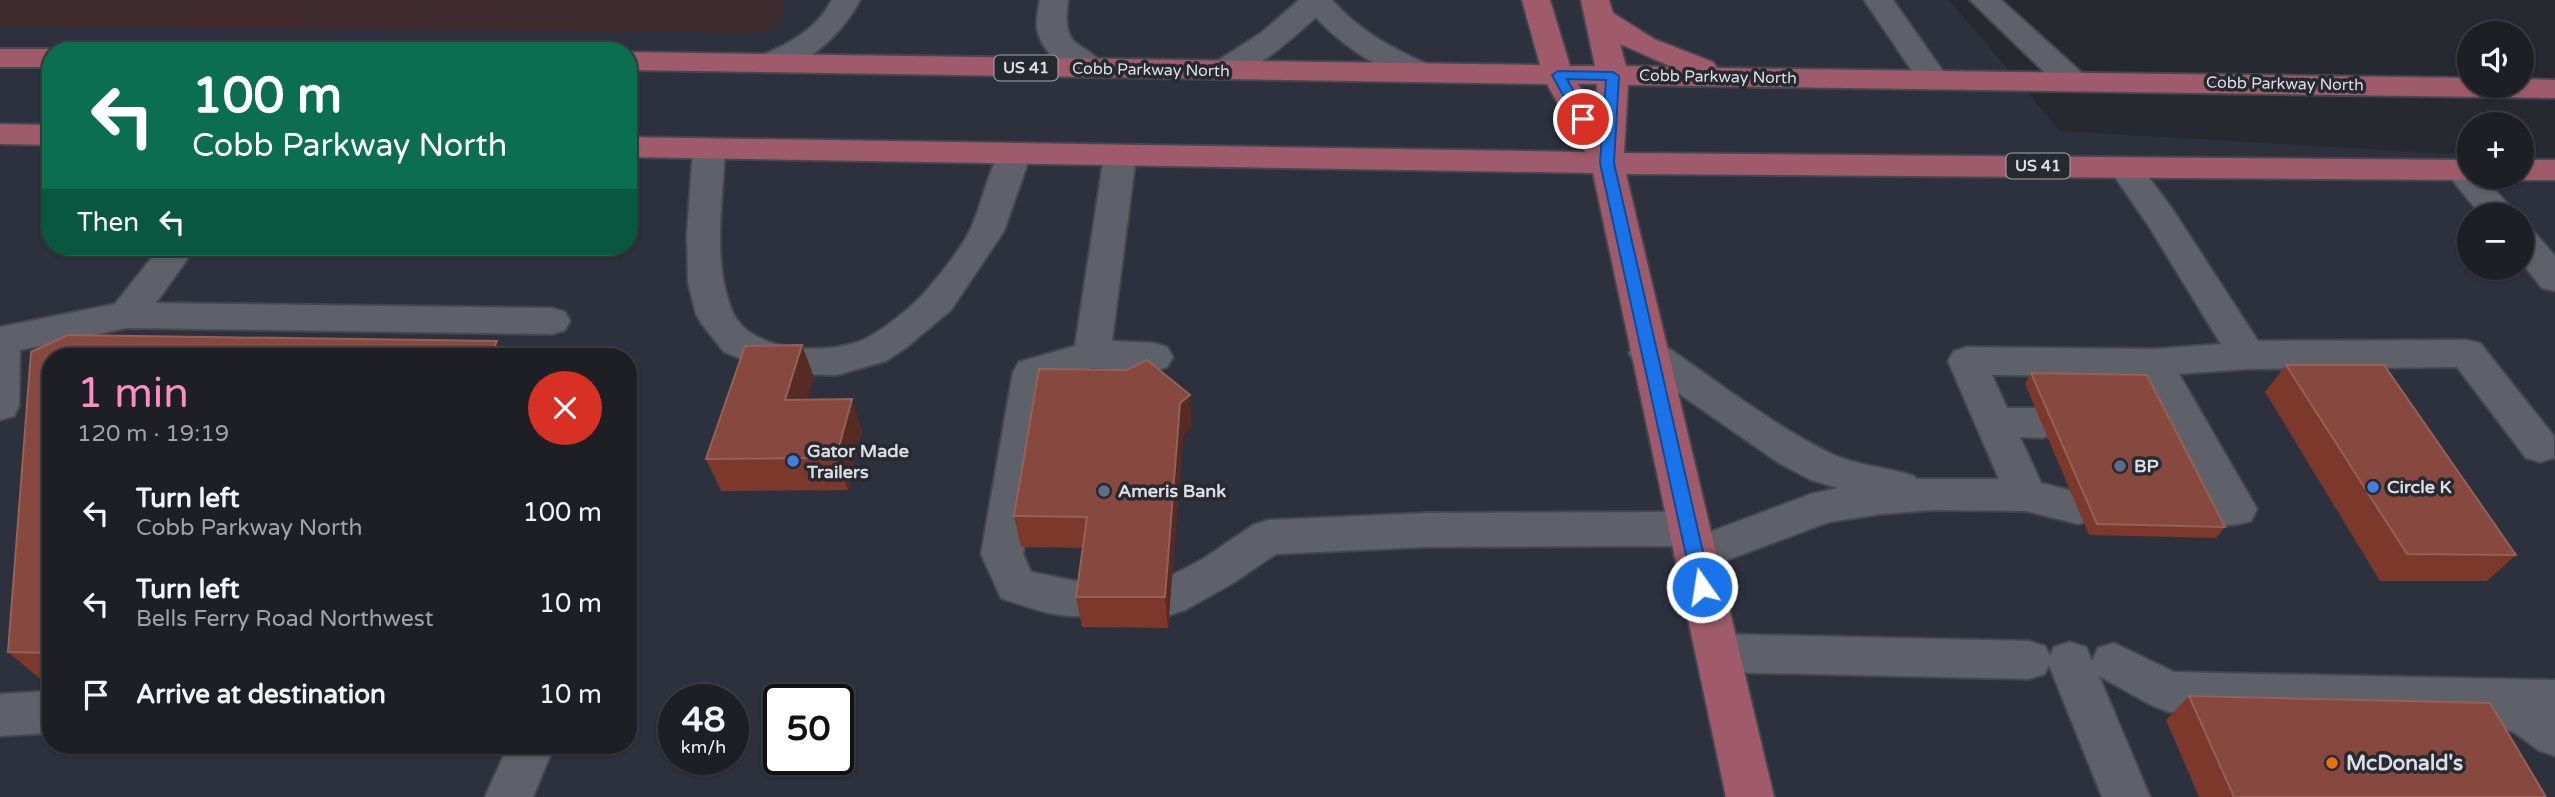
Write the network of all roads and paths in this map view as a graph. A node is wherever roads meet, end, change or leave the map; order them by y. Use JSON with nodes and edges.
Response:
{"nodes":[{"id":1,"x":846,"y":0,"type":"edge"},
{"id":2,"x":1054,"y":0,"type":"edge"},
{"id":3,"x":1317,"y":0,"type":"edge"},
{"id":4,"x":1536,"y":0,"type":"edge"},
{"id":5,"x":1878,"y":0,"type":"edge"},
{"id":6,"x":1984,"y":0,"type":"edge"},
{"id":7,"x":1598,"y":9,"type":"edge"},
{"id":8,"x":0,"y":58,"type":"edge"},
{"id":9,"x":42,"y":58,"type":"edge"},
{"id":10,"x":637,"y":61,"type":"edge"},
{"id":11,"x":769,"y":63,"type":"junction"},
{"id":12,"x":1091,"y":69,"type":"junction"},
{"id":13,"x":1222,"y":71,"type":"junction"},
{"id":14,"x":1423,"y":73,"type":"junction"},
{"id":15,"x":1558,"y":75,"type":"junction"},
{"id":16,"x":1613,"y":76,"type":"junction"},
{"id":17,"x":1735,"y":78,"type":"junction"},
{"id":18,"x":1934,"y":80,"type":"junction"},
{"id":19,"x":2072,"y":81,"type":"junction"},
{"id":20,"x":2555,"y":89,"type":"edge"},
{"id":21,"x":0,"y":134,"type":"edge"},
{"id":22,"x":42,"y":135,"type":"edge"},
{"id":23,"x":637,"y":147,"type":"edge"},
{"id":24,"x":709,"y":149,"type":"junction"},
{"id":25,"x":1015,"y":154,"type":"junction"},
{"id":26,"x":1120,"y":156,"type":"junction"},
{"id":27,"x":1607,"y":163,"type":"junction"},
{"id":28,"x":2124,"y":167,"type":"junction"},
{"id":29,"x":2457,"y":170,"type":"edge"},
{"id":30,"x":2534,"y":170,"type":"edge"},
{"id":31,"x":2555,"y":170,"type":"edge"},
{"id":32,"x":2480,"y":189,"type":"edge"},
{"id":33,"x":2491,"y":203,"type":"edge"},
{"id":34,"x":2534,"y":254,"type":"edge"},
{"id":35,"x":172,"y":256,"type":"edge"},
{"id":36,"x":2555,"y":279,"type":"edge"},
{"id":37,"x":127,"y":315,"type":"junction"},
{"id":38,"x":552,"y":321,"type":"dead end"},
{"id":39,"x":1092,"y":354,"type":"junction"},
{"id":40,"x":1648,"y":354,"type":"junction"},
{"id":41,"x":2247,"y":355,"type":"junction"},
{"id":42,"x":1154,"y":357,"type":"dead end"},
{"id":43,"x":2154,"y":363,"type":"junction"},
{"id":44,"x":0,"y":407,"type":"edge"},
{"id":45,"x":1994,"y":422,"type":"junction"},
{"id":46,"x":2042,"y":423,"type":"dead end"},
{"id":47,"x":2540,"y":447,"type":"dead end"},
{"id":48,"x":1933,"y":494,"type":"junction"},
{"id":49,"x":2026,"y":495,"type":"junction"},
{"id":50,"x":2078,"y":508,"type":"dead end"},
{"id":51,"x":2201,"y":509,"type":"edge"},
{"id":52,"x":1691,"y":542,"type":"junction"},
{"id":53,"x":1170,"y":597,"type":"edge"},
{"id":54,"x":1086,"y":599,"type":"edge"},
{"id":55,"x":1717,"y":653,"type":"junction"},
{"id":56,"x":2071,"y":661,"type":"junction"},
{"id":57,"x":2486,"y":699,"type":"junction"},
{"id":58,"x":2555,"y":700,"type":"edge"},
{"id":59,"x":42,"y":713,"type":"edge"},
{"id":60,"x":0,"y":715,"type":"edge"},
{"id":61,"x":2555,"y":735,"type":"edge"},
{"id":62,"x":528,"y":754,"type":"edge"},
{"id":63,"x":509,"y":797,"type":"edge"},
{"id":64,"x":1749,"y":797,"type":"edge"},
{"id":65,"x":2126,"y":797,"type":"edge"}],
"edges":[{"from":1,"to":11,"type":"lane"},
{"from":2,"to":12,"type":"lane"},
{"from":3,"to":13,"type":"lane"},
{"from":3,"to":14,"type":"lane"},
{"from":4,"to":15,"type":"main road"},
{"from":5,"to":18,"type":"lane"},
{"from":6,"to":19,"type":"lane"},
{"from":7,"to":16,"type":"main road"},
{"from":7,"to":17,"type":"main road"},
{"from":8,"to":9,"type":"main road"},
{"from":10,"to":11,"type":"main road","name":"Cobb Parkway North","number":"US 41"},
{"from":11,"to":12,"type":"main road","name":"Cobb Parkway North","number":"US 41"},
{"from":12,"to":13,"type":"main road","name":"Cobb Parkway North","number":"US 41"},
{"from":13,"to":14,"type":"main road","name":"Cobb Parkway North","number":"US 41"},
{"from":14,"to":15,"type":"main road","name":"Cobb Parkway North","number":"US 41"},
{"from":15,"to":16,"type":"main road","name":"Cobb Parkway North","number":"US 41"},
{"from":15,"to":27,"type":"main road"},
{"from":16,"to":17,"type":"main road","name":"Cobb Parkway North","number":"US 41"},
{"from":16,"to":27,"type":"main road"},
{"from":17,"to":18,"type":"main road","name":"Cobb Parkway North","number":"US 41"},
{"from":18,"to":19,"type":"main road","name":"Cobb Parkway North","number":"US 41"},
{"from":19,"to":20,"type":"main road","name":"Cobb Parkway North","number":"US 41"},
{"from":21,"to":22,"type":"main road"},
{"from":23,"to":24,"type":"main road","number":"US 41"},
{"from":24,"to":25,"type":"main road","number":"US 41"},
{"from":24,"to":25,"type":"lane"},
{"from":25,"to":26,"type":"main road","number":"US 41"},
{"from":26,"to":27,"type":"main road","number":"US 41"},
{"from":26,"to":39,"type":"lane"},
{"from":27,"to":28,"type":"main road","number":"US 41"},
{"from":27,"to":40,"type":"main road"},
{"from":28,"to":29,"type":"main road","number":"US 41"},
{"from":28,"to":41,"type":"lane"},
{"from":30,"to":31,"type":"main road"},
{"from":32,"to":33,"type":"lane"},
{"from":34,"to":36,"type":"lane"},
{"from":35,"to":37,"type":"lane"},
{"from":37,"to":38,"type":"lane"},
{"from":37,"to":44,"type":"lane"},
{"from":39,"to":42,"type":"lane"},
{"from":39,"to":54,"type":"lane"},
{"from":40,"to":48,"type":"lane"},
{"from":40,"to":52,"type":"main road"},
{"from":41,"to":43,"type":"lane"},
{"from":41,"to":47,"type":"lane"},
{"from":43,"to":45,"type":"lane"},
{"from":43,"to":51,"type":"lane"},
{"from":45,"to":46,"type":"lane"},
{"from":45,"to":49,"type":"lane"},
{"from":48,"to":49,"type":"lane"},
{"from":48,"to":52,"type":"lane"},
{"from":49,"to":50,"type":"lane"},
{"from":52,"to":53,"type":"lane"},
{"from":52,"to":55,"type":"main road"},
{"from":55,"to":56,"type":"lane"},
{"from":55,"to":64,"type":"main road"},
{"from":56,"to":57,"type":"lane"},
{"from":56,"to":65,"type":"lane"},
{"from":57,"to":58,"type":"lane"},
{"from":57,"to":61,"type":"lane"},
{"from":59,"to":60,"type":"lane"},
{"from":62,"to":63,"type":"lane"}]}
